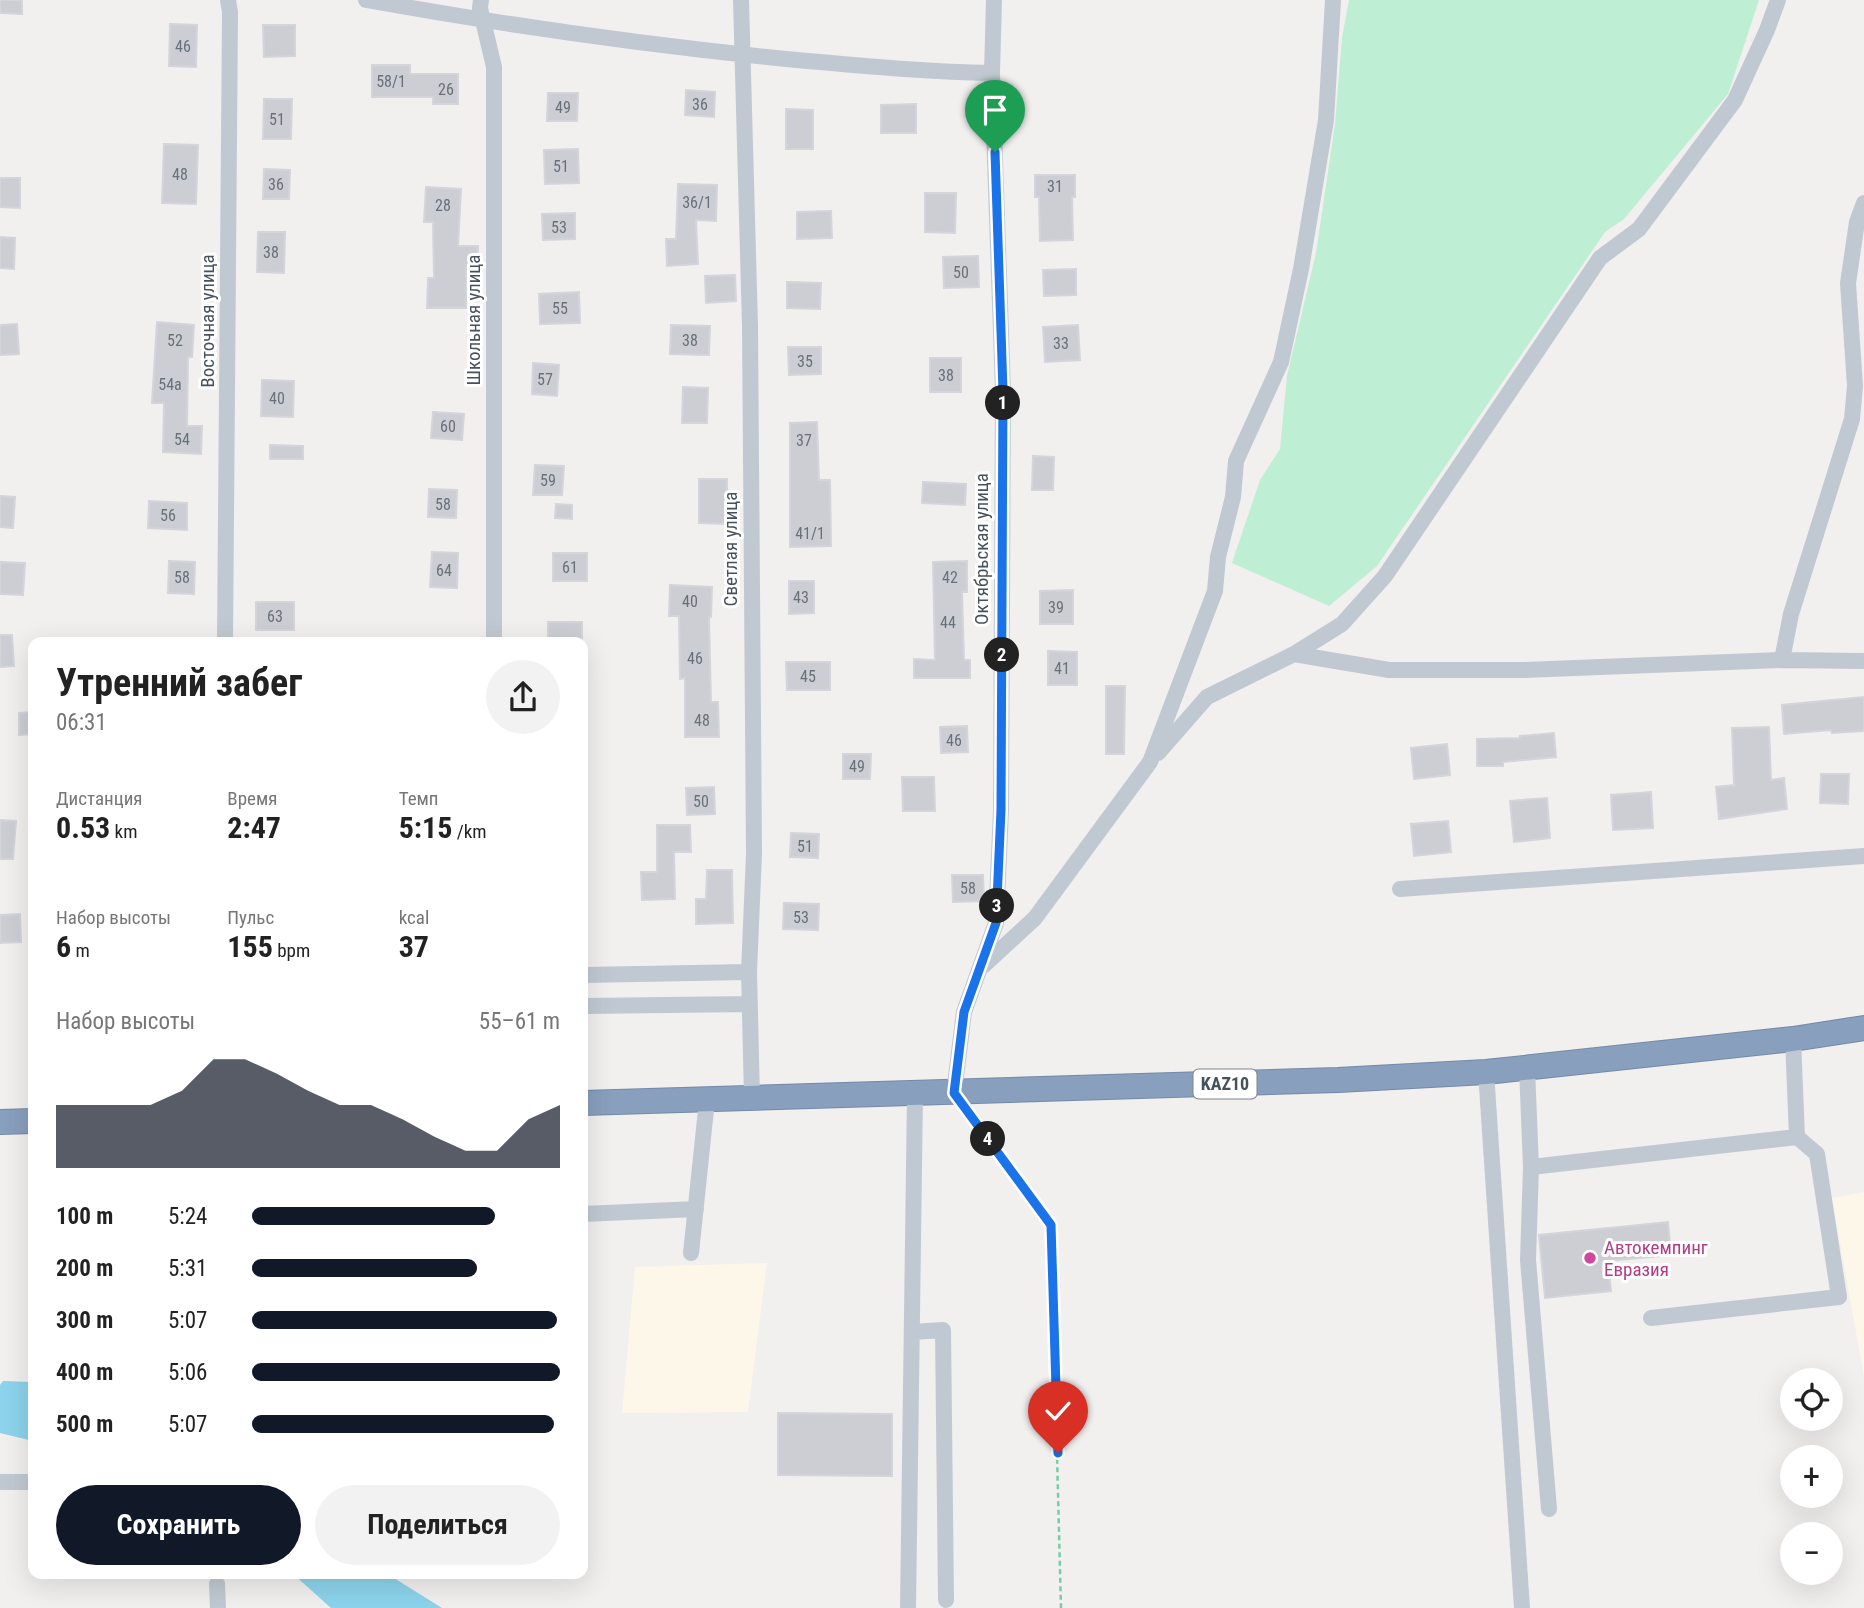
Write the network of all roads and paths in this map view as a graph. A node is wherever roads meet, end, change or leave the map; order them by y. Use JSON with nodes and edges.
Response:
{"nodes":[{"id":1,"x":228,"y":0,"type":"edge"},
{"id":2,"x":366,"y":0,"type":"edge"},
{"id":3,"x":481,"y":0,"type":"edge"},
{"id":4,"x":741,"y":0,"type":"edge"},
{"id":5,"x":994,"y":0,"type":"edge"},
{"id":6,"x":1333,"y":0,"type":"edge"},
{"id":7,"x":1777,"y":0,"type":"edge"},
{"id":8,"x":484,"y":21,"type":"junction"},
{"id":9,"x":743,"y":54,"type":"junction"},
{"id":10,"x":992,"y":73,"type":"junction"},
{"id":11,"x":1864,"y":203,"type":"edge"},
{"id":12,"x":1861,"y":222,"type":"edge"},
{"id":13,"x":225,"y":637,"type":"edge"},
{"id":14,"x":494,"y":637,"type":"edge"},
{"id":15,"x":1294,"y":653,"type":"junction"},
{"id":16,"x":1783,"y":660,"type":"junction"},
{"id":17,"x":1864,"y":661,"type":"edge"},
{"id":18,"x":1150,"y":762,"type":"junction"},
{"id":19,"x":1864,"y":856,"type":"edge"},
{"id":20,"x":1400,"y":889,"type":"dead end"},
{"id":21,"x":979,"y":969,"type":"junction"},
{"id":22,"x":749,"y":972,"type":"junction"},
{"id":23,"x":588,"y":975,"type":"edge"},
{"id":24,"x":750,"y":1004,"type":"junction"},
{"id":25,"x":588,"y":1006,"type":"edge"},
{"id":26,"x":1864,"y":1028,"type":"edge"},
{"id":27,"x":1793,"y":1039,"type":"junction"},
{"id":28,"x":1527,"y":1068,"type":"junction"},
{"id":29,"x":1486,"y":1072,"type":"junction"},
{"id":30,"x":954,"y":1093,"type":"junction"},
{"id":31,"x":915,"y":1094,"type":"junction"},
{"id":32,"x":752,"y":1098,"type":"junction"},
{"id":33,"x":708,"y":1100,"type":"junction"},
{"id":34,"x":588,"y":1103,"type":"edge"},
{"id":35,"x":28,"y":1121,"type":"edge"},
{"id":36,"x":0,"y":1122,"type":"edge"},
{"id":37,"x":1797,"y":1137,"type":"junction"},
{"id":38,"x":1531,"y":1167,"type":"junction"},
{"id":39,"x":696,"y":1209,"type":"junction"},
{"id":40,"x":588,"y":1214,"type":"edge"},
{"id":41,"x":691,"y":1252,"type":"dead end"},
{"id":42,"x":1651,"y":1318,"type":"dead end"},
{"id":43,"x":912,"y":1332,"type":"junction"},
{"id":44,"x":0,"y":1482,"type":"edge"},
{"id":45,"x":28,"y":1482,"type":"edge"},
{"id":46,"x":1549,"y":1509,"type":"dead end"},
{"id":47,"x":1520,"y":1583,"type":"junction"},
{"id":48,"x":217,"y":1584,"type":"dead end"},
{"id":49,"x":946,"y":1600,"type":"dead end"},
{"id":50,"x":218,"y":1608,"type":"edge"},
{"id":51,"x":908,"y":1608,"type":"edge"},
{"id":52,"x":1062,"y":1608,"type":"edge"},
{"id":53,"x":1508,"y":1608,"type":"edge"},
{"id":54,"x":1521,"y":1608,"type":"edge"}],
"edges":[{"from":1,"to":13,"type":"street","name":"Восточная улица"},
{"from":2,"to":8,"type":"street"},
{"from":3,"to":8,"type":"street","name":"Школьная улица"},
{"from":4,"to":9,"type":"street","name":"Светлая улица"},
{"from":5,"to":10,"type":"street","name":"Октябрьская улица"},
{"from":6,"to":18,"type":"street"},
{"from":7,"to":15,"type":"street"},
{"from":8,"to":9,"type":"street"},
{"from":8,"to":14,"type":"street","name":"Школьная улица"},
{"from":9,"to":10,"type":"street"},
{"from":9,"to":22,"type":"street","name":"Светлая улица"},
{"from":10,"to":21,"type":"street","name":"Октябрьская улица"},
{"from":11,"to":12,"type":"street"},
{"from":12,"to":16,"type":"street"},
{"from":15,"to":16,"type":"street"},
{"from":15,"to":18,"type":"street"},
{"from":16,"to":17,"type":"street"},
{"from":18,"to":21,"type":"street"},
{"from":19,"to":20,"type":"street"},
{"from":21,"to":30,"type":"street","name":"Октябрьская улица"},
{"from":22,"to":23,"type":"street"},
{"from":22,"to":24,"type":"street","name":"Светлая улица"},
{"from":24,"to":25,"type":"street"},
{"from":24,"to":32,"type":"street","name":"Светлая улица"},
{"from":26,"to":27,"type":"highway","number":"KAZ10"},
{"from":27,"to":28,"type":"highway","number":"KAZ10"},
{"from":27,"to":37,"type":"street"},
{"from":28,"to":29,"type":"highway","number":"KAZ10"},
{"from":28,"to":38,"type":"street"},
{"from":29,"to":30,"type":"highway","number":"KAZ10"},
{"from":29,"to":47,"type":"street"},
{"from":30,"to":31,"type":"highway","number":"KAZ10"},
{"from":30,"to":52,"type":"path"},
{"from":31,"to":32,"type":"highway","number":"KAZ10"},
{"from":31,"to":43,"type":"street"},
{"from":32,"to":33,"type":"highway","number":"KAZ10"},
{"from":33,"to":34,"type":"highway","number":"KAZ10"},
{"from":33,"to":39,"type":"street"},
{"from":35,"to":36,"type":"highway"},
{"from":37,"to":38,"type":"street"},
{"from":37,"to":42,"type":"street"},
{"from":38,"to":46,"type":"street"},
{"from":39,"to":40,"type":"street"},
{"from":39,"to":41,"type":"street"},
{"from":43,"to":49,"type":"street"},
{"from":43,"to":51,"type":"street"},
{"from":44,"to":45,"type":"street"},
{"from":47,"to":53,"type":"street"},
{"from":47,"to":54,"type":"street"},
{"from":48,"to":50,"type":"street"}]}
